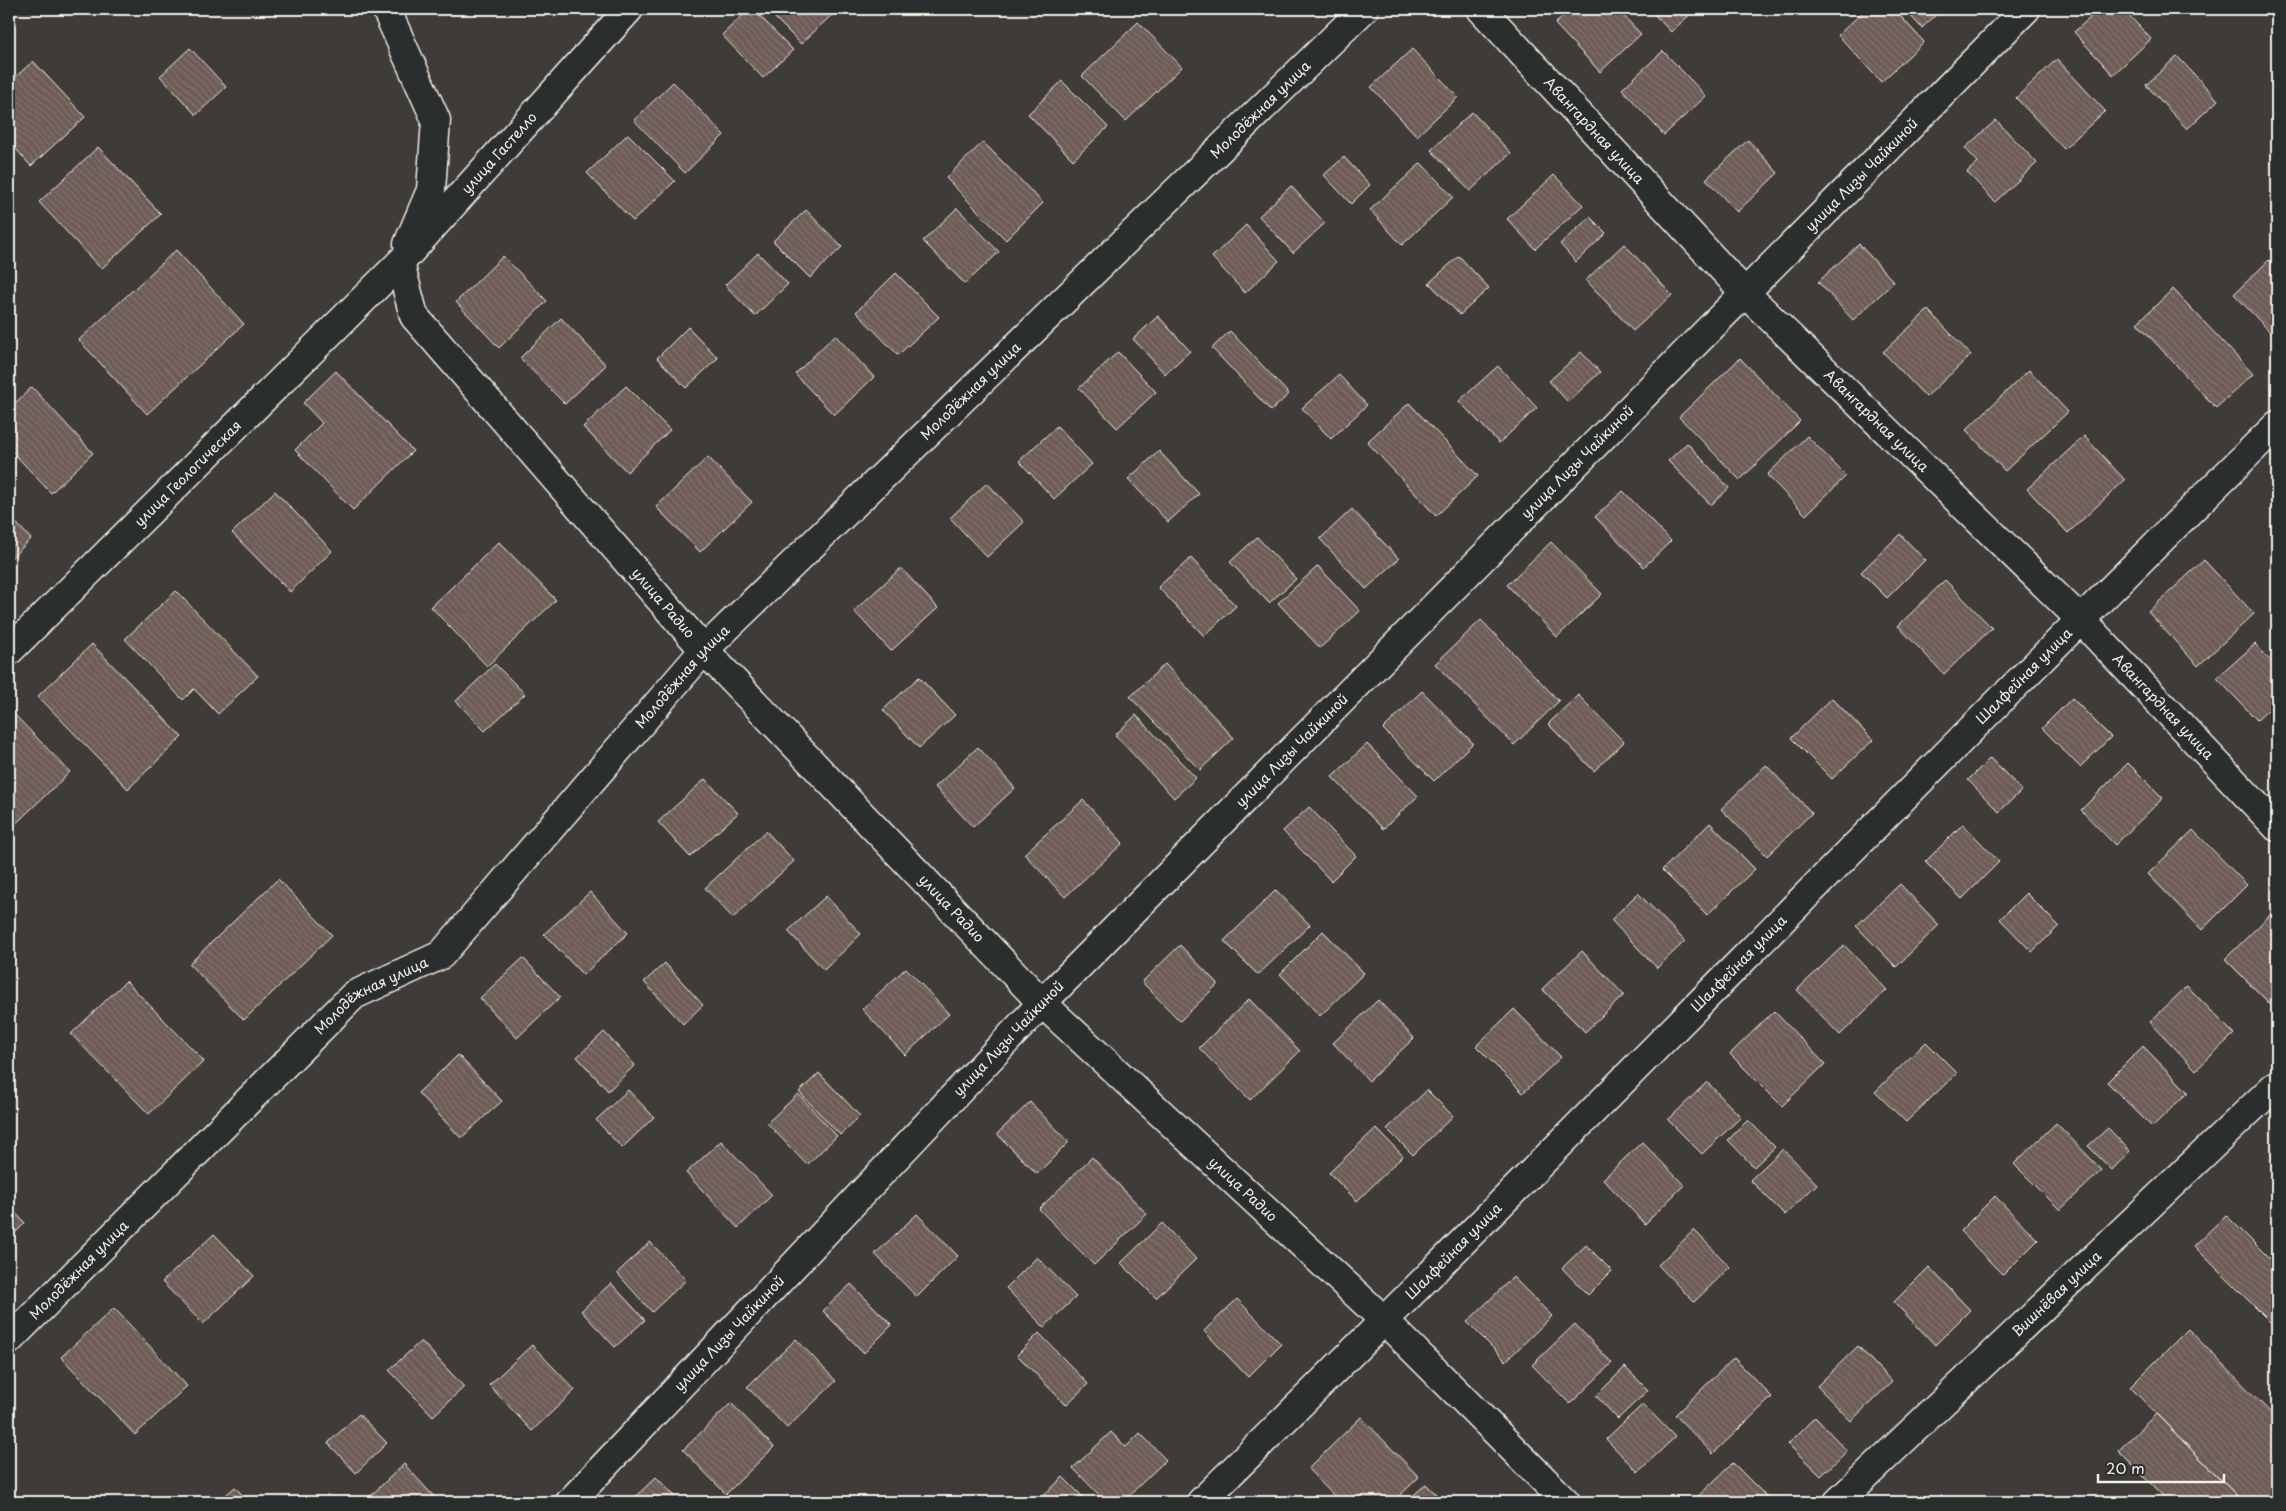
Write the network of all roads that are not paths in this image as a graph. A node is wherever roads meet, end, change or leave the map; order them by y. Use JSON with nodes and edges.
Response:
{"nodes":[{"id":1,"x":386,"y":9,"type":"edge"},
{"id":2,"x":629,"y":9,"type":"edge"},
{"id":3,"x":1364,"y":9,"type":"edge"},
{"id":4,"x":1481,"y":9,"type":"edge"},
{"id":5,"x":2026,"y":9,"type":"edge"},
{"id":6,"x":400,"y":264,"type":"junction"},
{"id":7,"x":1745,"y":293,"type":"junction"},
{"id":8,"x":368,"y":296,"type":"joint"},
{"id":9,"x":2277,"y":425,"type":"edge"},
{"id":10,"x":2080,"y":618,"type":"junction"},
{"id":11,"x":704,"y":650,"type":"junction"},
{"id":12,"x":9,"y":651,"type":"edge"},
{"id":13,"x":2277,"y":827,"type":"edge"},
{"id":14,"x":1042,"y":1003,"type":"junction"},
{"id":15,"x":2277,"y":1084,"type":"edge"},
{"id":16,"x":1385,"y":1321,"type":"junction"},
{"id":17,"x":9,"y":1340,"type":"edge"},
{"id":18,"x":570,"y":1502,"type":"edge"},
{"id":19,"x":1201,"y":1502,"type":"edge"},
{"id":20,"x":1566,"y":1502,"type":"edge"},
{"id":21,"x":1838,"y":1502,"type":"edge"}],
"edges":[{"from":1,"to":6,"type":"street"},
{"from":2,"to":6,"type":"street","name":"улица Гастелло"},
{"from":3,"to":11,"type":"street","name":"Молодёжная улица"},
{"from":4,"to":7,"type":"street","name":"Авангардная улица"},
{"from":5,"to":7,"type":"street","name":"улица Лизы Чайкиной"},
{"from":6,"to":8,"type":"street","name":"улица Гастелло"},
{"from":6,"to":11,"type":"street","name":"улица Радио"},
{"from":7,"to":10,"type":"street","name":"Авангардная улица"},
{"from":7,"to":14,"type":"street","name":"улица Лизы Чайкиной"},
{"from":8,"to":12,"type":"street","name":"улица Геологическая"},
{"from":9,"to":10,"type":"street","name":"Шалфейная улица"},
{"from":10,"to":13,"type":"street","name":"Авангардная улица"},
{"from":10,"to":16,"type":"street","name":"Шалфейная улица"},
{"from":11,"to":14,"type":"street","name":"улица Радио"},
{"from":11,"to":17,"type":"street","name":"Молодёжная улица"},
{"from":14,"to":16,"type":"street","name":"улица Радио"},
{"from":14,"to":18,"type":"street","name":"улица Лизы Чайкиной"},
{"from":15,"to":21,"type":"street","name":"Вишнёвая улица"},
{"from":16,"to":19,"type":"street","name":"Шалфейная улица"},
{"from":16,"to":20,"type":"street","name":"улица Радио"}]}
